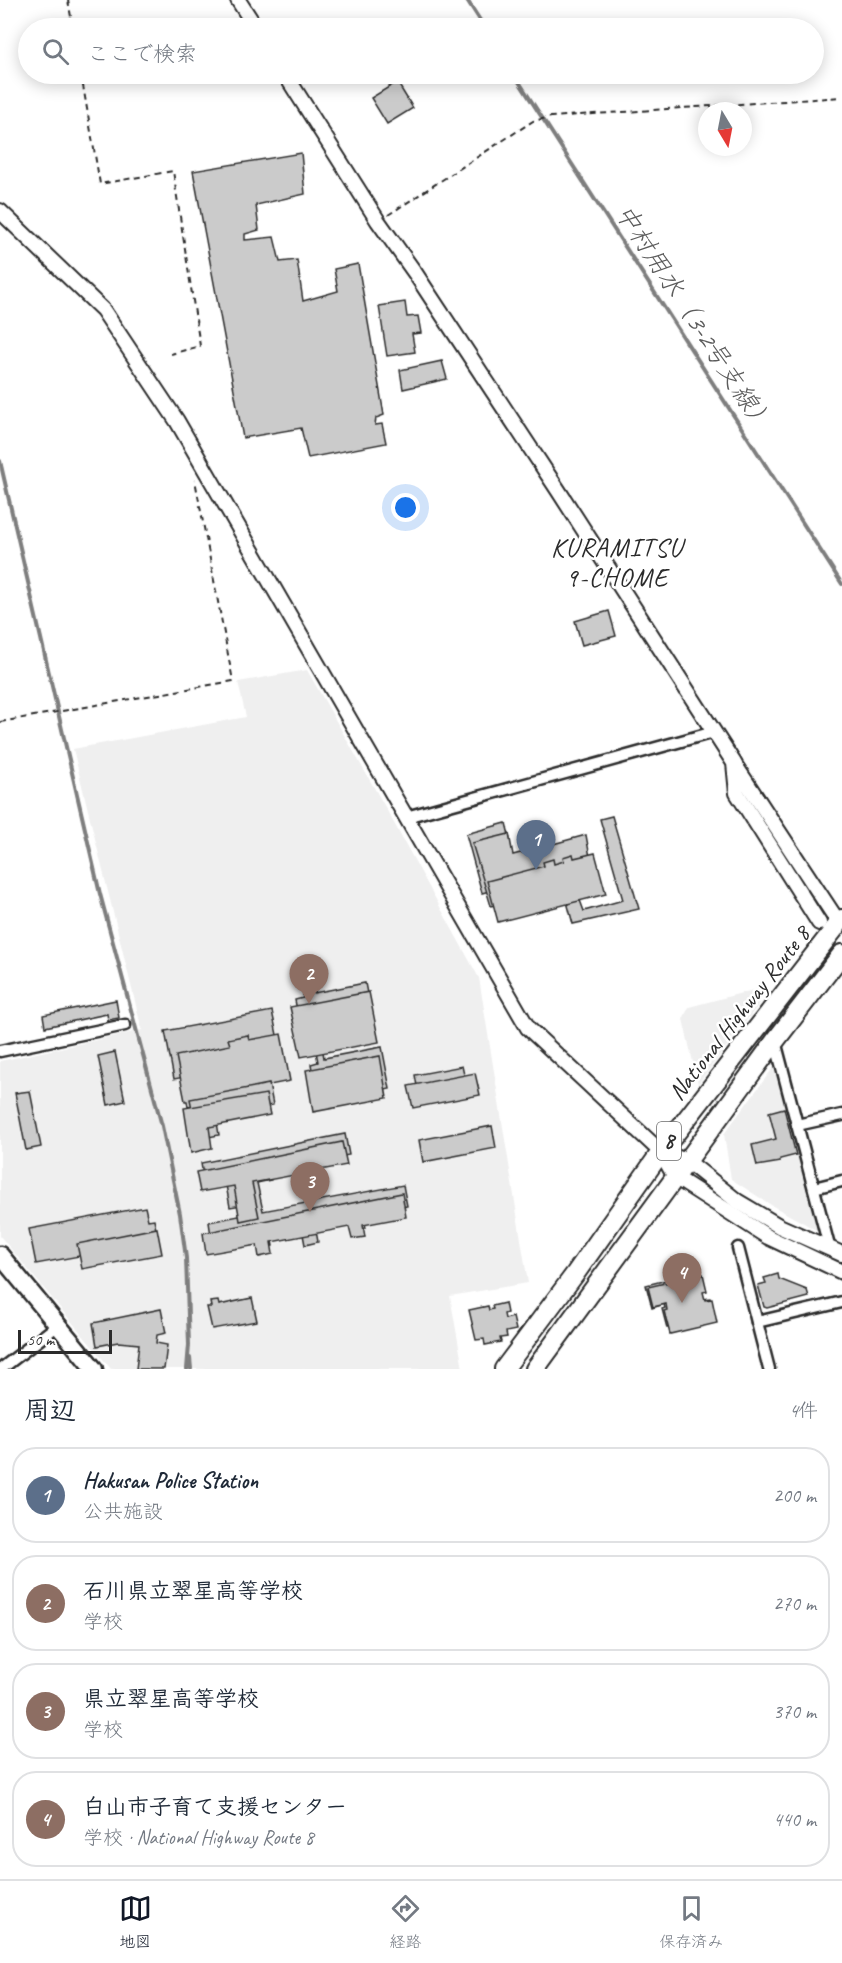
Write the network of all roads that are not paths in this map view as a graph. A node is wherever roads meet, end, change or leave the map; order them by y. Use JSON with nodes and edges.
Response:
{"nodes":[{"id":1,"x":238,"y":0,"type":"edge"},
{"id":2,"x":250,"y":18,"type":"edge"},
{"id":3,"x":291,"y":84,"type":"edge"},
{"id":4,"x":0,"y":211,"type":"edge"},
{"id":5,"x":714,"y":732,"type":"junction"},
{"id":6,"x":734,"y":763,"type":"junction"},
{"id":7,"x":406,"y":817,"type":"junction"},
{"id":8,"x":840,"y":921,"type":"edge"},
{"id":9,"x":819,"y":922,"type":"dead end"},
{"id":10,"x":842,"y":954,"type":"edge"},
{"id":11,"x":125,"y":1024,"type":"dead end"},
{"id":12,"x":775,"y":1041,"type":"junction"},
{"id":13,"x":0,"y":1051,"type":"edge"},
{"id":14,"x":842,"y":1115,"type":"edge"},
{"id":15,"x":797,"y":1125,"type":"junction"},
{"id":16,"x":661,"y":1152,"type":"junction"},
{"id":17,"x":687,"y":1161,"type":"junction"},
{"id":18,"x":675,"y":1178,"type":"junction"},
{"id":19,"x":842,"y":1181,"type":"edge"},
{"id":20,"x":814,"y":1188,"type":"junction"},
{"id":21,"x":738,"y":1248,"type":"dead end"},
{"id":22,"x":836,"y":1252,"type":"edge"},
{"id":23,"x":0,"y":1255,"type":"edge"},
{"id":24,"x":842,"y":1272,"type":"edge"},
{"id":25,"x":842,"y":1302,"type":"edge"},
{"id":26,"x":757,"y":1322,"type":"junction"},
{"id":27,"x":58,"y":1325,"type":"junction"},
{"id":28,"x":538,"y":1368,"type":"edge"},
{"id":29,"x":1,"y":1369,"type":"edge"},
{"id":30,"x":94,"y":1369,"type":"edge"},
{"id":31,"x":504,"y":1369,"type":"edge"},
{"id":32,"x":769,"y":1369,"type":"edge"}],
"edges":[{"from":1,"to":2,"type":"street"},
{"from":3,"to":5,"type":"street"},
{"from":4,"to":7,"type":"street"},
{"from":5,"to":6,"type":"street"},
{"from":5,"to":7,"type":"street"},
{"from":6,"to":8,"type":"street"},
{"from":6,"to":9,"type":"street"},
{"from":7,"to":16,"type":"street"},
{"from":8,"to":16,"type":"highway","name":"National Highway Route 8","number":"8"},
{"from":10,"to":12,"type":"highway","name":"National Highway Route 8","number":"8"},
{"from":11,"to":13,"type":"street"},
{"from":12,"to":15,"type":"street"},
{"from":12,"to":17,"type":"highway","name":"National Highway Route 8","number":"8"},
{"from":14,"to":15,"type":"street"},
{"from":15,"to":20,"type":"street"},
{"from":16,"to":17,"type":"street"},
{"from":16,"to":18,"type":"street"},
{"from":16,"to":31,"type":"highway","name":"National Highway Route 8","number":"8"},
{"from":17,"to":18,"type":"highway","name":"National Highway Route 8","number":"8"},
{"from":17,"to":22,"type":"street"},
{"from":18,"to":24,"type":"street"},
{"from":18,"to":28,"type":"highway","name":"National Highway Route 8","number":"8"},
{"from":19,"to":20,"type":"street"},
{"from":20,"to":22,"type":"street"},
{"from":21,"to":26,"type":"street"},
{"from":23,"to":27,"type":"main road"},
{"from":25,"to":26,"type":"street"},
{"from":26,"to":32,"type":"street"},
{"from":27,"to":29,"type":"street"},
{"from":27,"to":30,"type":"main road"}]}
